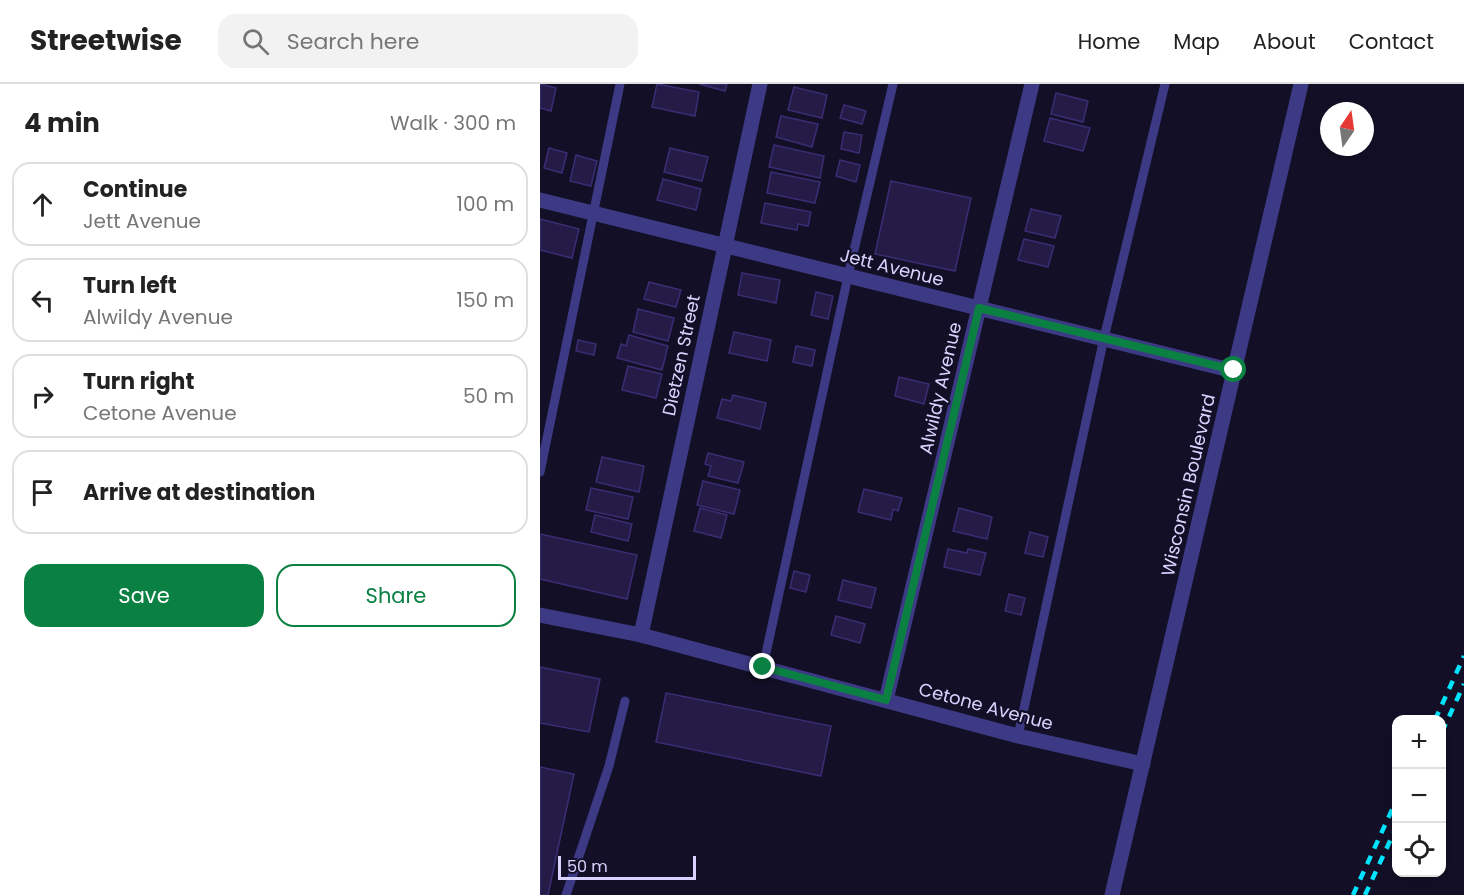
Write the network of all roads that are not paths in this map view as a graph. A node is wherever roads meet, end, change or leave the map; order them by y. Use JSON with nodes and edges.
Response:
{"nodes":[{"id":1,"x":620,"y":84,"type":"edge"},
{"id":2,"x":760,"y":84,"type":"edge"},
{"id":3,"x":893,"y":84,"type":"edge"},
{"id":4,"x":1032,"y":84,"type":"edge"},
{"id":5,"x":1165,"y":84,"type":"edge"},
{"id":6,"x":1300,"y":84,"type":"edge"},
{"id":7,"x":540,"y":200,"type":"edge"},
{"id":8,"x":593,"y":213,"type":"junction"},
{"id":9,"x":726,"y":246,"type":"junction"},
{"id":10,"x":848,"y":276,"type":"junction"},
{"id":11,"x":979,"y":308,"type":"junction"},
{"id":12,"x":1104,"y":338,"type":"junction"},
{"id":13,"x":1234,"y":370,"type":"junction"},
{"id":14,"x":540,"y":472,"type":"edge"},
{"id":15,"x":540,"y":615,"type":"edge"},
{"id":16,"x":641,"y":635,"type":"junction"},
{"id":17,"x":763,"y":667,"type":"junction"},
{"id":18,"x":886,"y":700,"type":"junction"},
{"id":19,"x":625,"y":701,"type":"dead end"},
{"id":20,"x":1018,"y":736,"type":"junction"},
{"id":21,"x":1143,"y":764,"type":"junction"},
{"id":22,"x":566,"y":895,"type":"edge"},
{"id":23,"x":1112,"y":895,"type":"edge"}],
"edges":[{"from":1,"to":8,"type":"lane"},
{"from":2,"to":9,"type":"street","name":"Dietzen Street"},
{"from":3,"to":10,"type":"lane"},
{"from":4,"to":11,"type":"street","name":"Alwildy Avenue"},
{"from":5,"to":12,"type":"lane"},
{"from":6,"to":13,"type":"street","name":"Wisconsin Boulevard"},
{"from":7,"to":8,"type":"street","name":"Jett Avenue"},
{"from":8,"to":9,"type":"street","name":"Jett Avenue"},
{"from":8,"to":14,"type":"lane"},
{"from":9,"to":10,"type":"street","name":"Jett Avenue"},
{"from":9,"to":16,"type":"street","name":"Dietzen Street"},
{"from":10,"to":11,"type":"street","name":"Jett Avenue"},
{"from":10,"to":17,"type":"lane"},
{"from":11,"to":12,"type":"street","name":"Jett Avenue"},
{"from":11,"to":18,"type":"street","name":"Alwildy Avenue"},
{"from":12,"to":13,"type":"street","name":"Jett Avenue"},
{"from":12,"to":20,"type":"lane"},
{"from":13,"to":21,"type":"street","name":"Wisconsin Boulevard"},
{"from":15,"to":16,"type":"street","name":"Cetone Avenue"},
{"from":16,"to":17,"type":"street","name":"Cetone Avenue"},
{"from":17,"to":18,"type":"street","name":"Cetone Avenue"},
{"from":18,"to":20,"type":"street","name":"Cetone Avenue"},
{"from":19,"to":22,"type":"lane"},
{"from":20,"to":21,"type":"street","name":"Cetone Avenue"},
{"from":21,"to":23,"type":"street","name":"Wisconsin Boulevard"}]}
